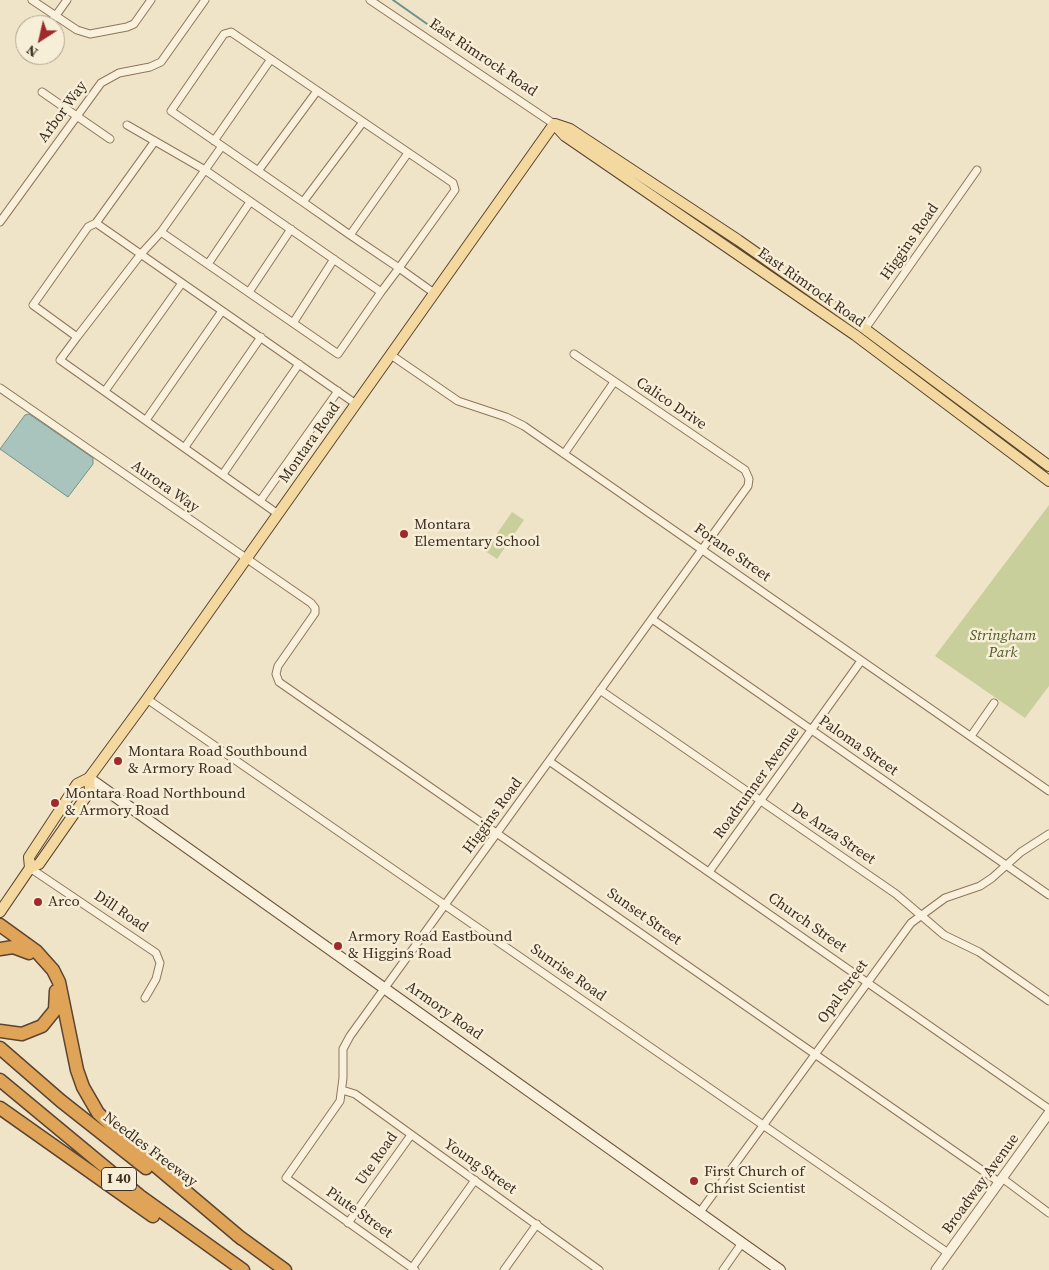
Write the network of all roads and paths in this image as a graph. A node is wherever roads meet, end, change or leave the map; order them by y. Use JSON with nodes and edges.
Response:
{"nodes":[{"id":1,"x":32,"y":0,"type":"edge"},
{"id":2,"x":67,"y":0,"type":"edge"},
{"id":3,"x":151,"y":0,"type":"edge"},
{"id":4,"x":205,"y":0,"type":"edge"},
{"id":5,"x":370,"y":0,"type":"edge"},
{"id":6,"x":54,"y":15,"type":"edge"},
{"id":7,"x":56,"y":15,"type":"edge"},
{"id":8,"x":65,"y":22,"type":"edge"},
{"id":9,"x":271,"y":59,"type":"junction"},
{"id":10,"x":317,"y":91,"type":"junction"},
{"id":11,"x":42,"y":92,"type":"dead end"},
{"id":12,"x":76,"y":116,"type":"junction"},
{"id":13,"x":364,"y":122,"type":"junction"},
{"id":14,"x":554,"y":124,"type":"junction"},
{"id":15,"x":127,"y":125,"type":"dead end"},
{"id":16,"x":110,"y":139,"type":"dead end"},
{"id":17,"x":155,"y":141,"type":"junction"},
{"id":18,"x":214,"y":141,"type":"junction"},
{"id":19,"x":222,"y":146,"type":"junction"},
{"id":20,"x":408,"y":153,"type":"junction"},
{"id":21,"x":205,"y":170,"type":"junction"},
{"id":22,"x":977,"y":170,"type":"dead end"},
{"id":23,"x":258,"y":171,"type":"junction"},
{"id":24,"x":250,"y":202,"type":"junction"},
{"id":25,"x":303,"y":202,"type":"junction"},
{"id":26,"x":0,"y":222,"type":"edge"},
{"id":27,"x":96,"y":223,"type":"junction"},
{"id":28,"x":291,"y":229,"type":"junction"},
{"id":29,"x":161,"y":232,"type":"junction"},
{"id":30,"x":350,"y":235,"type":"junction"},
{"id":31,"x":141,"y":254,"type":"junction"},
{"id":32,"x":334,"y":259,"type":"junction"},
{"id":33,"x":208,"y":264,"type":"junction"},
{"id":34,"x":399,"y":268,"type":"junction"},
{"id":35,"x":182,"y":283,"type":"junction"},
{"id":36,"x":249,"y":292,"type":"junction"},
{"id":37,"x":382,"y":292,"type":"junction"},
{"id":38,"x":434,"y":293,"type":"junction"},
{"id":39,"x":222,"y":311,"type":"junction"},
{"id":40,"x":293,"y":322,"type":"junction"},
{"id":41,"x":865,"y":329,"type":"junction"},
{"id":42,"x":77,"y":337,"type":"junction"},
{"id":43,"x":261,"y":338,"type":"junction"},
{"id":44,"x":574,"y":354,"type":"dead end"},
{"id":45,"x":391,"y":355,"type":"junction"},
{"id":46,"x":299,"y":364,"type":"junction"},
{"id":47,"x":614,"y":382,"type":"junction"},
{"id":48,"x":0,"y":388,"type":"edge"},
{"id":49,"x":338,"y":391,"type":"junction"},
{"id":50,"x":105,"y":392,"type":"junction"},
{"id":51,"x":356,"y":404,"type":"junction"},
{"id":52,"x":146,"y":420,"type":"junction"},
{"id":53,"x":185,"y":447,"type":"junction"},
{"id":54,"x":564,"y":454,"type":"junction"},
{"id":55,"x":1049,"y":466,"type":"edge"},
{"id":56,"x":224,"y":474,"type":"junction"},
{"id":57,"x":749,"y":479,"type":"joint"},
{"id":58,"x":1049,"y":481,"type":"edge"},
{"id":59,"x":260,"y":501,"type":"junction"},
{"id":60,"x":278,"y":514,"type":"junction"},
{"id":61,"x":703,"y":550,"type":"junction"},
{"id":62,"x":246,"y":559,"type":"junction"},
{"id":63,"x":652,"y":619,"type":"junction"},
{"id":64,"x":861,"y":661,"type":"junction"},
{"id":65,"x":276,"y":674,"type":"joint"},
{"id":66,"x":600,"y":690,"type":"junction"},
{"id":67,"x":147,"y":699,"type":"junction"},
{"id":68,"x":994,"y":703,"type":"dead end"},
{"id":69,"x":811,"y":730,"type":"junction"},
{"id":70,"x":970,"y":736,"type":"junction"},
{"id":71,"x":549,"y":761,"type":"junction"},
{"id":72,"x":89,"y":778,"type":"junction"},
{"id":73,"x":1049,"y":791,"type":"edge"},
{"id":74,"x":761,"y":801,"type":"junction"},
{"id":75,"x":498,"y":833,"type":"junction"},
{"id":76,"x":1049,"y":834,"type":"edge"},
{"id":77,"x":1006,"y":865,"type":"junction"},
{"id":78,"x":30,"y":868,"type":"junction"},
{"id":79,"x":709,"y":872,"type":"junction"},
{"id":80,"x":1049,"y":895,"type":"edge"},
{"id":81,"x":446,"y":904,"type":"junction"},
{"id":82,"x":0,"y":912,"type":"edge"},
{"id":83,"x":921,"y":914,"type":"junction"},
{"id":84,"x":0,"y":925,"type":"edge"},
{"id":85,"x":0,"y":931,"type":"edge"},
{"id":86,"x":0,"y":949,"type":"edge"},
{"id":87,"x":29,"y":952,"type":"junction"},
{"id":88,"x":867,"y":982,"type":"junction"},
{"id":89,"x":385,"y":988,"type":"junction"},
{"id":90,"x":145,"y":998,"type":"dead end"},
{"id":91,"x":1049,"y":1000,"type":"edge"},
{"id":92,"x":0,"y":1031,"type":"edge"},
{"id":93,"x":0,"y":1048,"type":"edge"},
{"id":94,"x":816,"y":1053,"type":"junction"},
{"id":95,"x":0,"y":1080,"type":"edge"},
{"id":96,"x":342,"y":1090,"type":"junction"},
{"id":97,"x":0,"y":1108,"type":"edge"},
{"id":98,"x":1049,"y":1110,"type":"edge"},
{"id":99,"x":1049,"y":1114,"type":"edge"},
{"id":100,"x":764,"y":1125,"type":"junction"},
{"id":101,"x":411,"y":1135,"type":"junction"},
{"id":102,"x":286,"y":1178,"type":"joint"},
{"id":103,"x":475,"y":1180,"type":"junction"},
{"id":104,"x":1000,"y":1180,"type":"junction"},
{"id":105,"x":700,"y":1212,"type":"junction"},
{"id":106,"x":1049,"y":1212,"type":"edge"},
{"id":107,"x":348,"y":1223,"type":"junction"},
{"id":108,"x":537,"y":1224,"type":"junction"},
{"id":109,"x":242,"y":1238,"type":"junction"},
{"id":110,"x":742,"y":1243,"type":"junction"},
{"id":111,"x":948,"y":1253,"type":"junction"},
{"id":112,"x":414,"y":1269,"type":"edge"},
{"id":113,"x":599,"y":1269,"type":"edge"},
{"id":114,"x":241,"y":1270,"type":"edge"},
{"id":115,"x":285,"y":1270,"type":"edge"},
{"id":116,"x":504,"y":1270,"type":"edge"},
{"id":117,"x":723,"y":1270,"type":"edge"},
{"id":118,"x":780,"y":1270,"type":"edge"},
{"id":119,"x":936,"y":1270,"type":"edge"}],
"edges":[{"from":1,"to":6,"type":"street"},
{"from":2,"to":7,"type":"street"},
{"from":3,"to":8,"type":"street"},
{"from":4,"to":12,"type":"street","name":"Arbor Way"},
{"from":5,"to":14,"type":"street","name":"East Rimrock Road"},
{"from":9,"to":10,"type":"street"},
{"from":9,"to":18,"type":"street"},
{"from":9,"to":18,"type":"street"},
{"from":10,"to":13,"type":"street"},
{"from":10,"to":23,"type":"street"},
{"from":11,"to":12,"type":"street"},
{"from":12,"to":16,"type":"street"},
{"from":12,"to":26,"type":"street","name":"Arbor Way"},
{"from":13,"to":20,"type":"street"},
{"from":13,"to":25,"type":"street"},
{"from":14,"to":38,"type":"main road","name":"Montara Road"},
{"from":14,"to":41,"type":"main road","name":"East Rimrock Road"},
{"from":14,"to":58,"type":"main road","name":"East Rimrock Road"},
{"from":15,"to":17,"type":"street"},
{"from":17,"to":21,"type":"street"},
{"from":17,"to":27,"type":"street"},
{"from":18,"to":19,"type":"street"},
{"from":19,"to":21,"type":"street"},
{"from":19,"to":23,"type":"street"},
{"from":20,"to":30,"type":"street"},
{"from":20,"to":34,"type":"street"},
{"from":21,"to":24,"type":"street"},
{"from":21,"to":29,"type":"street"},
{"from":22,"to":41,"type":"street","name":"Higgins Road"},
{"from":23,"to":25,"type":"street"},
{"from":24,"to":28,"type":"street"},
{"from":24,"to":33,"type":"street"},
{"from":25,"to":30,"type":"street"},
{"from":27,"to":31,"type":"street"},
{"from":27,"to":42,"type":"street"},
{"from":28,"to":32,"type":"street"},
{"from":28,"to":36,"type":"street"},
{"from":29,"to":31,"type":"street"},
{"from":29,"to":33,"type":"street"},
{"from":30,"to":34,"type":"street"},
{"from":31,"to":35,"type":"street"},
{"from":31,"to":42,"type":"street"},
{"from":32,"to":37,"type":"street"},
{"from":32,"to":40,"type":"street"},
{"from":33,"to":36,"type":"street"},
{"from":34,"to":37,"type":"street"},
{"from":34,"to":38,"type":"street"},
{"from":35,"to":39,"type":"street"},
{"from":35,"to":50,"type":"street"},
{"from":36,"to":40,"type":"street"},
{"from":37,"to":40,"type":"street"},
{"from":38,"to":45,"type":"main road","name":"Montara Road"},
{"from":39,"to":43,"type":"street"},
{"from":39,"to":52,"type":"street"},
{"from":41,"to":55,"type":"main road","name":"East Rimrock Road"},
{"from":42,"to":50,"type":"street"},
{"from":43,"to":46,"type":"street"},
{"from":43,"to":53,"type":"street"},
{"from":44,"to":47,"type":"street","name":"Calico Drive"},
{"from":45,"to":51,"type":"main road","name":"Montara Road"},
{"from":45,"to":54,"type":"street","name":"Forane Street"},
{"from":46,"to":49,"type":"street"},
{"from":46,"to":56,"type":"street"},
{"from":47,"to":54,"type":"street"},
{"from":47,"to":57,"type":"street","name":"Calico Drive"},
{"from":48,"to":62,"type":"street","name":"Aurora Way"},
{"from":49,"to":51,"type":"street"},
{"from":49,"to":59,"type":"street"},
{"from":50,"to":52,"type":"street"},
{"from":51,"to":60,"type":"main road","name":"Montara Road"},
{"from":52,"to":53,"type":"street"},
{"from":53,"to":56,"type":"street"},
{"from":54,"to":61,"type":"street","name":"Forane Street"},
{"from":56,"to":59,"type":"street"},
{"from":57,"to":61,"type":"street","name":"Higgins Road"},
{"from":59,"to":60,"type":"street"},
{"from":60,"to":62,"type":"main road","name":"Montara Road"},
{"from":61,"to":63,"type":"street","name":"Higgins Road"},
{"from":61,"to":64,"type":"street","name":"Forane Street"},
{"from":62,"to":65,"type":"street","name":"Aurora Way"},
{"from":62,"to":67,"type":"main road","name":"Montara Road"},
{"from":63,"to":66,"type":"street","name":"Higgins Road"},
{"from":63,"to":69,"type":"street","name":"Paloma Street"},
{"from":64,"to":69,"type":"street","name":"Roadrunner Avenue"},
{"from":64,"to":70,"type":"street","name":"Forane Street"},
{"from":65,"to":75,"type":"street","name":"Sunset Street"},
{"from":66,"to":71,"type":"street","name":"Higgins Road"},
{"from":66,"to":74,"type":"street","name":"De Anza Street"},
{"from":67,"to":72,"type":"main road","name":"Montara Road"},
{"from":67,"to":81,"type":"street","name":"Sunrise Road"},
{"from":68,"to":70,"type":"street"},
{"from":69,"to":74,"type":"street","name":"Roadrunner Avenue"},
{"from":69,"to":77,"type":"street","name":"Paloma Street"},
{"from":70,"to":73,"type":"street","name":"Forane Street"},
{"from":71,"to":75,"type":"street","name":"Higgins Road"},
{"from":71,"to":79,"type":"street","name":"Church Street"},
{"from":72,"to":78,"type":"main road","name":"Montara Road"},
{"from":72,"to":89,"type":"main road","name":"Armory Road"},
{"from":74,"to":79,"type":"street","name":"Roadrunner Avenue"},
{"from":74,"to":83,"type":"street","name":"De Anza Street"},
{"from":75,"to":81,"type":"street","name":"Higgins Road"},
{"from":75,"to":94,"type":"street","name":"Sunset Street"},
{"from":76,"to":77,"type":"street","name":"Opal Street"},
{"from":77,"to":80,"type":"street","name":"Paloma Street"},
{"from":77,"to":83,"type":"street","name":"Opal Street"},
{"from":78,"to":82,"type":"main road","name":"Montara Road"},
{"from":78,"to":90,"type":"street","name":"Dill Road"},
{"from":79,"to":88,"type":"street","name":"Church Street"},
{"from":81,"to":89,"type":"street","name":"Higgins Road"},
{"from":81,"to":100,"type":"street","name":"Sunrise Road"},
{"from":83,"to":88,"type":"street","name":"Opal Street"},
{"from":83,"to":91,"type":"street","name":"De Anza Street"},
{"from":84,"to":109,"type":"highway"},
{"from":85,"to":87,"type":"highway"},
{"from":86,"to":87,"type":"highway"},
{"from":87,"to":92,"type":"highway"},
{"from":88,"to":94,"type":"street","name":"Opal Street"},
{"from":88,"to":98,"type":"street","name":"Church Street"},
{"from":89,"to":96,"type":"street","name":"Higgins Road"},
{"from":89,"to":105,"type":"main road","name":"Armory Road"},
{"from":93,"to":109,"type":"highway","name":"Needles Freeway","number":"I 40"},
{"from":94,"to":100,"type":"street","name":"Opal Street"},
{"from":94,"to":104,"type":"street","name":"Sunset Street"},
{"from":95,"to":114,"type":"highway","number":"I 40"},
{"from":96,"to":101,"type":"street","name":"Young Street"},
{"from":96,"to":102,"type":"street","name":"Higgins Road"},
{"from":97,"to":114,"type":"highway"},
{"from":99,"to":104,"type":"street","name":"Broadway Avenue"},
{"from":100,"to":105,"type":"street","name":"Opal Street"},
{"from":100,"to":111,"type":"street","name":"Sunrise Road"},
{"from":101,"to":103,"type":"street","name":"Young Street"},
{"from":101,"to":107,"type":"street","name":"Ute Road"},
{"from":102,"to":107,"type":"street","name":"Piute Street"},
{"from":103,"to":108,"type":"street","name":"Young Street"},
{"from":103,"to":112,"type":"street"},
{"from":104,"to":106,"type":"street","name":"Sunset Street"},
{"from":104,"to":111,"type":"street","name":"Broadway Avenue"},
{"from":105,"to":110,"type":"main road","name":"Armory Road"},
{"from":107,"to":112,"type":"street","name":"Piute Street"},
{"from":108,"to":113,"type":"street","name":"Young Street"},
{"from":108,"to":116,"type":"street"},
{"from":109,"to":115,"type":"highway","name":"Needles Freeway","number":"I 40"},
{"from":110,"to":117,"type":"street"},
{"from":110,"to":118,"type":"main road","name":"Armory Road"},
{"from":111,"to":119,"type":"street","name":"Broadway Avenue"}]}
